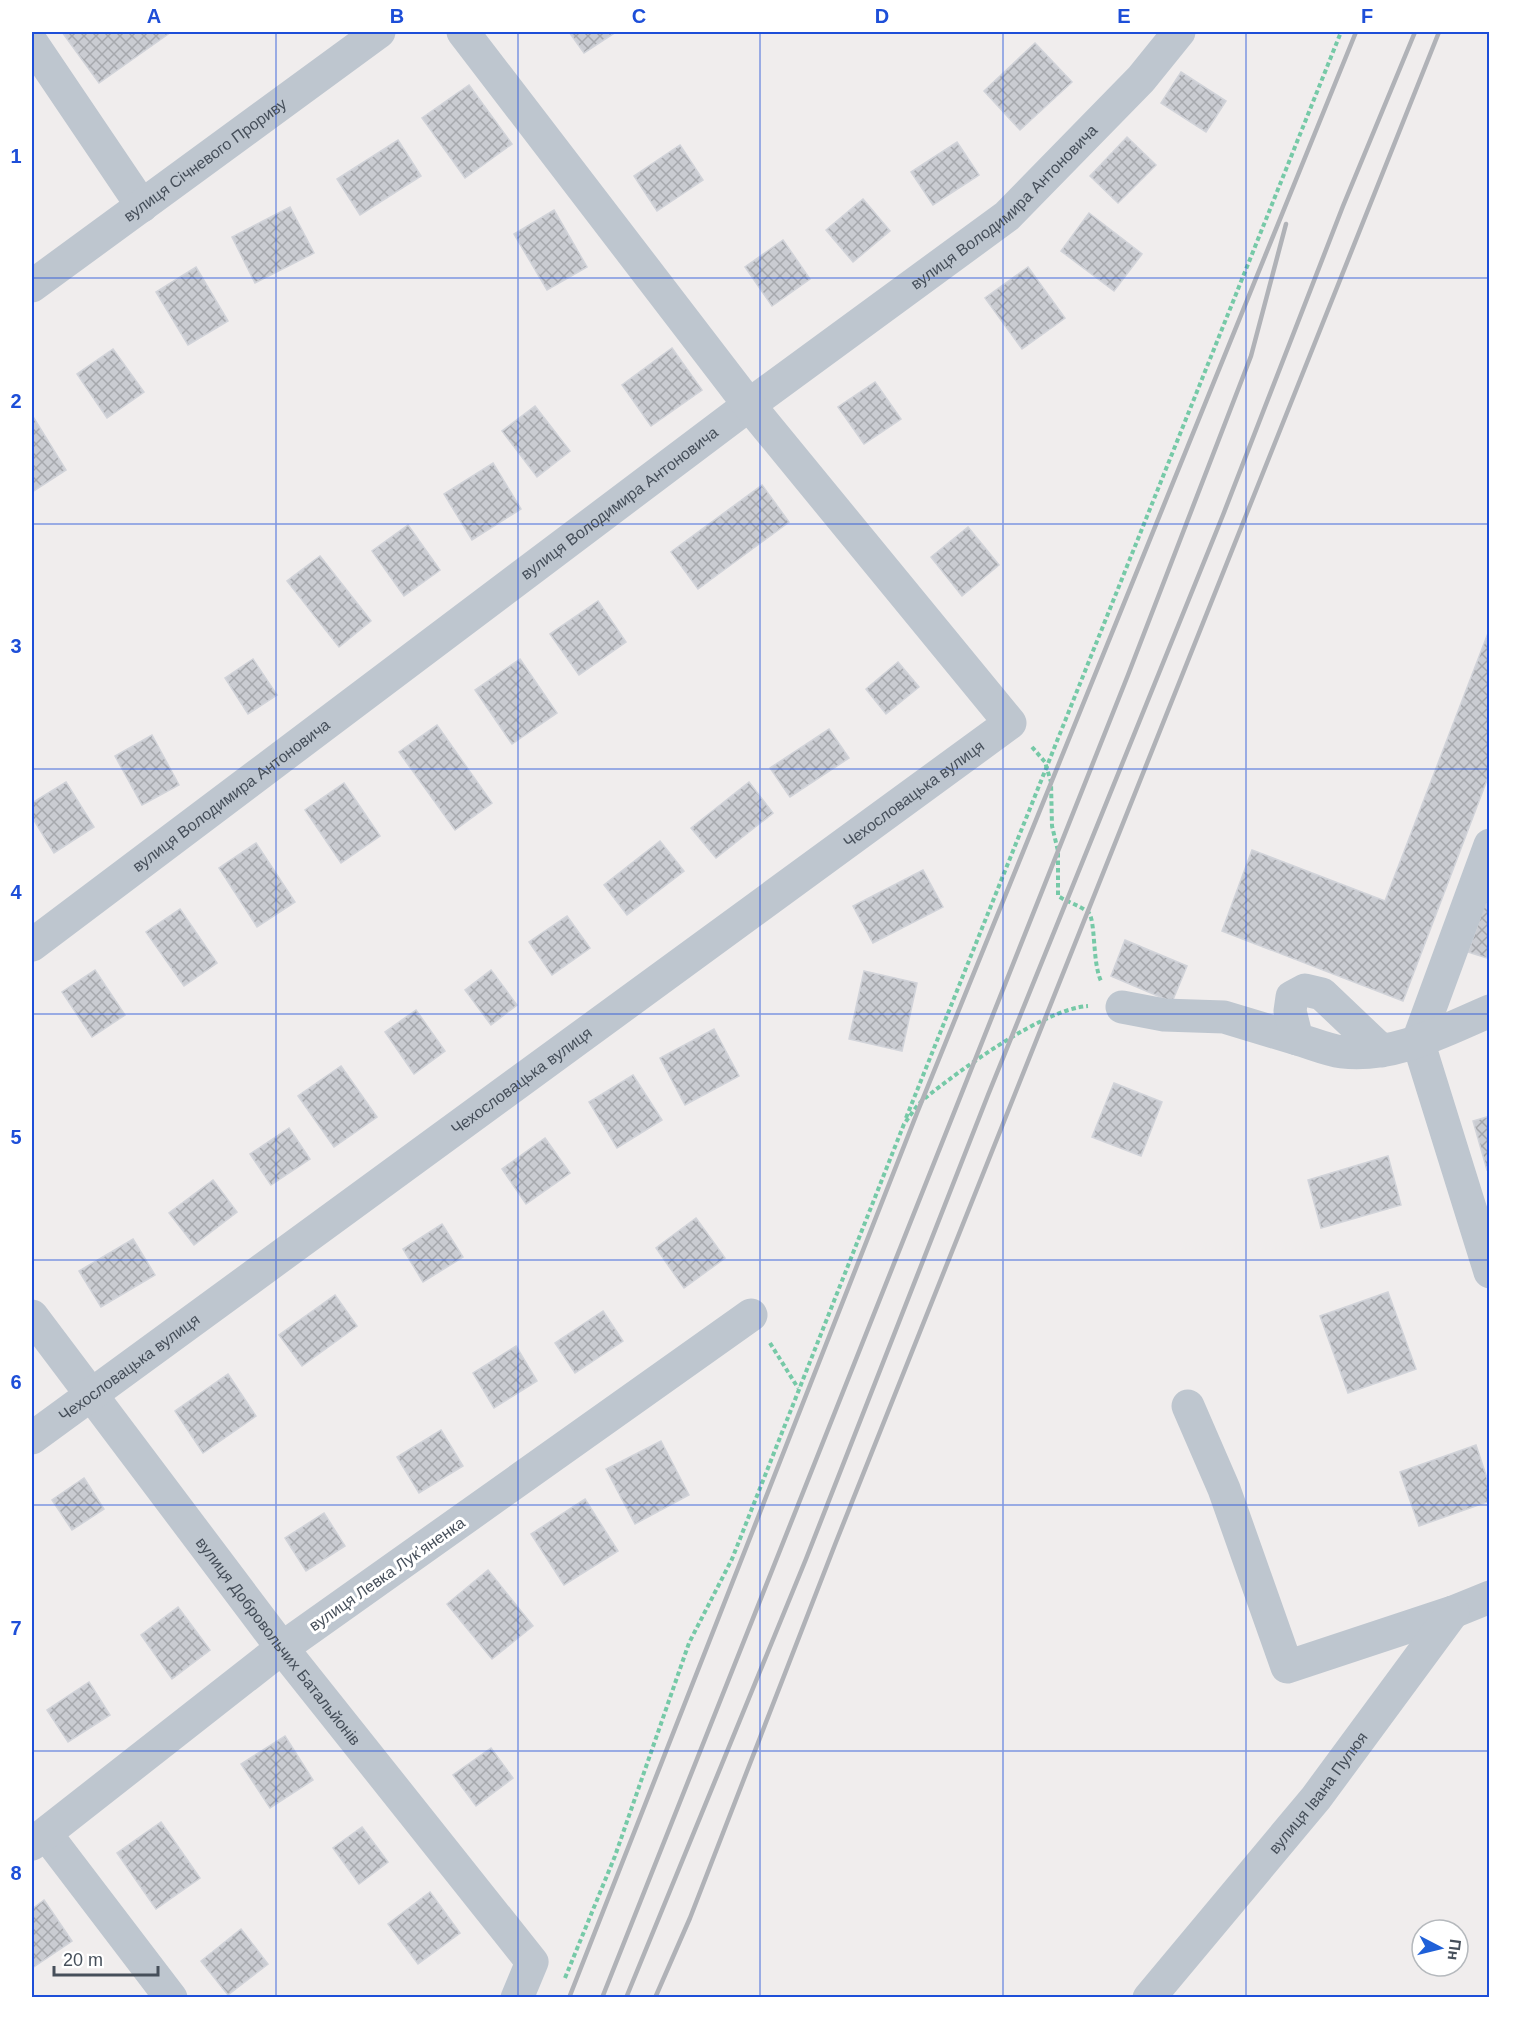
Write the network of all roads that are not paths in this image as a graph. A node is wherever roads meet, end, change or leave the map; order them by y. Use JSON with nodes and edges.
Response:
{"nodes":[{"id":1,"x":378,"y":32,"type":"edge"},
{"id":2,"x":463,"y":32,"type":"edge"},
{"id":3,"x":1179,"y":32,"type":"edge"},
{"id":4,"x":32,"y":43,"type":"edge"},
{"id":5,"x":142,"y":206,"type":"junction"},
{"id":6,"x":32,"y":286,"type":"edge"},
{"id":7,"x":749,"y":405,"type":"junction"},
{"id":8,"x":1490,"y":845,"type":"edge"},
{"id":9,"x":32,"y":945,"type":"edge"},
{"id":10,"x":1122,"y":1007,"type":"road end"},
{"id":11,"x":1490,"y":1011,"type":"edge"},
{"id":12,"x":1297,"y":1039,"type":"junction"},
{"id":13,"x":1418,"y":1041,"type":"junction"},
{"id":14,"x":1382,"y":1051,"type":"junction"},
{"id":15,"x":1490,"y":1272,"type":"edge"},
{"id":16,"x":751,"y":1315,"type":"road end"},
{"id":17,"x":32,"y":1316,"type":"edge"},
{"id":18,"x":92,"y":1393,"type":"junction"},
{"id":19,"x":1188,"y":1406,"type":"dead end"},
{"id":20,"x":32,"y":1438,"type":"edge"},
{"id":21,"x":1490,"y":1597,"type":"edge"},
{"id":22,"x":1454,"y":1612,"type":"junction"},
{"id":23,"x":282,"y":1648,"type":"junction"},
{"id":24,"x":39,"y":1839,"type":"edge"},
{"id":25,"x":171,"y":1998,"type":"edge"},
{"id":26,"x":517,"y":1998,"type":"edge"},
{"id":27,"x":1149,"y":1998,"type":"edge"}],
"edges":[{"from":1,"to":5,"type":"street","name":"вулиця Січневого Прориву"},
{"from":2,"to":7,"type":"street"},
{"from":3,"to":7,"type":"street","name":"вулиця Володимира Антоновича"},
{"from":4,"to":5,"type":"street"},
{"from":5,"to":6,"type":"street","name":"вулиця Січневого Прориву"},
{"from":7,"to":9,"type":"street","name":"вулиця Володимира Антоновича"},
{"from":7,"to":18,"type":"street","name":"Чехословацька вулиця"},
{"from":8,"to":13,"type":"street"},
{"from":10,"to":12,"type":"street"},
{"from":11,"to":13,"type":"street"},
{"from":12,"to":14,"type":"street"},
{"from":12,"to":14,"type":"street"},
{"from":13,"to":14,"type":"street"},
{"from":13,"to":15,"type":"street"},
{"from":16,"to":23,"type":"street","name":"вулиця Левка Лукʼяненка"},
{"from":17,"to":18,"type":"street","name":"вулиця Добровольчих Батальйонів"},
{"from":18,"to":20,"type":"street","name":"Чехословацька вулиця"},
{"from":18,"to":23,"type":"street","name":"вулиця Добровольчих Батальйонів"},
{"from":19,"to":22,"type":"street"},
{"from":21,"to":22,"type":"street"},
{"from":22,"to":27,"type":"street","name":"вулиця Івана Пулюя"},
{"from":23,"to":24,"type":"street","name":"вулиця Левка Лукʼяненка"},
{"from":23,"to":26,"type":"street","name":"вулиця Добровольчих Батальйонів"},
{"from":24,"to":25,"type":"street"}]}
